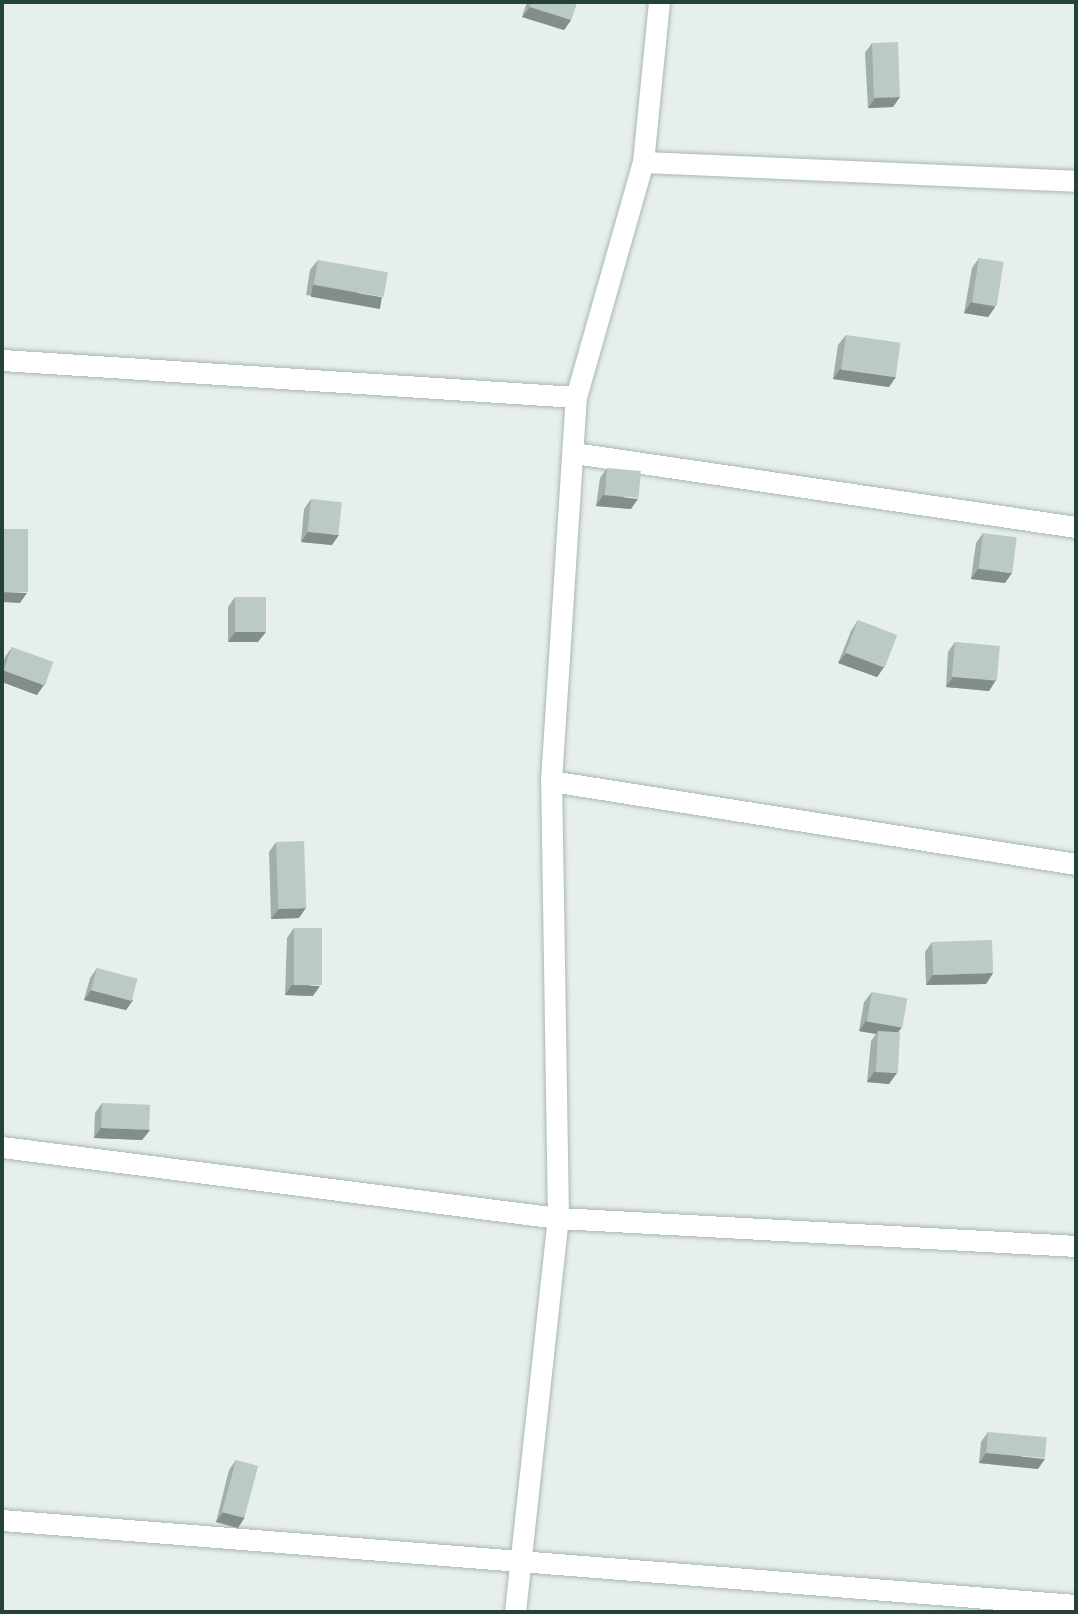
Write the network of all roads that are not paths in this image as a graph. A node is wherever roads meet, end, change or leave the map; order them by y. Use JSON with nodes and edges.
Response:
{"nodes":[{"id":1,"x":659,"y":2,"type":"edge"},
{"id":2,"x":643,"y":162,"type":"junction"},
{"id":3,"x":1076,"y":181,"type":"edge"},
{"id":4,"x":2,"y":360,"type":"edge"},
{"id":5,"x":576,"y":397,"type":"junction"},
{"id":6,"x":573,"y":453,"type":"junction"},
{"id":7,"x":1076,"y":527,"type":"edge"},
{"id":8,"x":551,"y":781,"type":"junction"},
{"id":9,"x":1076,"y":864,"type":"edge"},
{"id":10,"x":2,"y":1147,"type":"edge"},
{"id":11,"x":558,"y":1218,"type":"junction"},
{"id":12,"x":1076,"y":1246,"type":"edge"},
{"id":13,"x":2,"y":1520,"type":"edge"},
{"id":14,"x":520,"y":1562,"type":"junction"},
{"id":15,"x":1076,"y":1605,"type":"edge"},
{"id":16,"x":515,"y":1612,"type":"edge"}],
"edges":[{"from":1,"to":2,"type":"street"},
{"from":2,"to":3,"type":"street"},
{"from":2,"to":5,"type":"street"},
{"from":4,"to":5,"type":"street"},
{"from":5,"to":6,"type":"street"},
{"from":6,"to":7,"type":"street"},
{"from":6,"to":8,"type":"street"},
{"from":8,"to":9,"type":"street"},
{"from":8,"to":11,"type":"street"},
{"from":10,"to":11,"type":"street"},
{"from":11,"to":12,"type":"street"},
{"from":11,"to":14,"type":"street"},
{"from":13,"to":14,"type":"street"},
{"from":14,"to":15,"type":"street"},
{"from":14,"to":16,"type":"street"}]}
